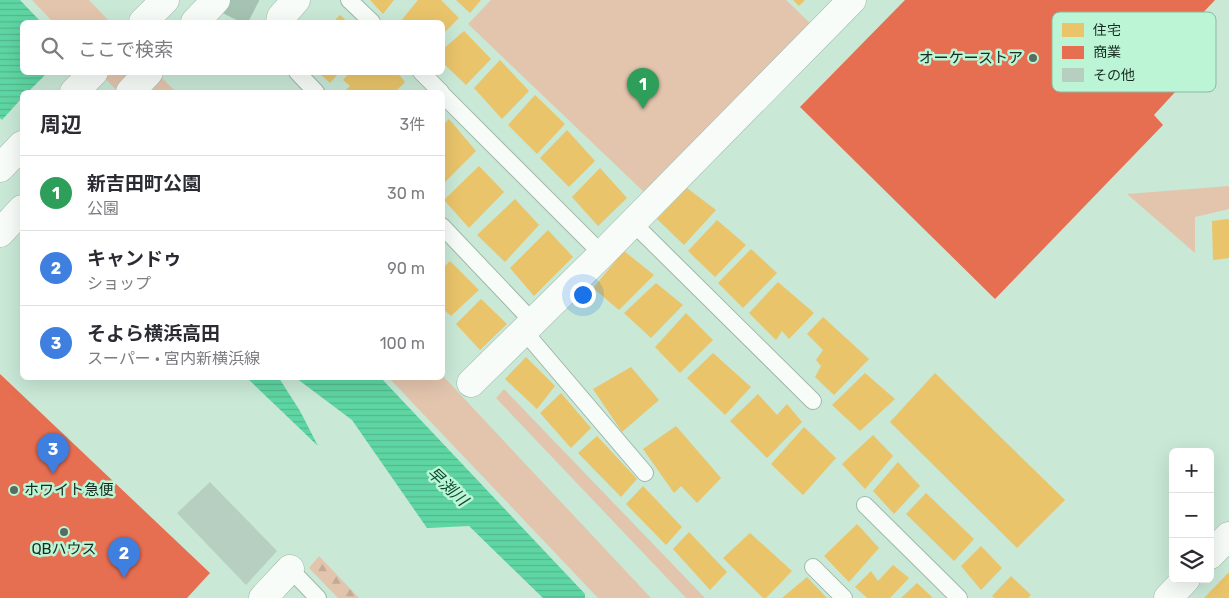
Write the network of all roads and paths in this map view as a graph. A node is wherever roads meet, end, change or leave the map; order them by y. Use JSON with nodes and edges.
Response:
{"nodes":[{"id":1,"x":165,"y":0,"type":"edge"},
{"id":2,"x":216,"y":0,"type":"edge"},
{"id":3,"x":349,"y":0,"type":"edge"},
{"id":4,"x":852,"y":0,"type":"edge"},
{"id":5,"x":145,"y":20,"type":"edge"},
{"id":6,"x":197,"y":20,"type":"edge"},
{"id":7,"x":370,"y":20,"type":"edge"},
{"id":8,"x":91,"y":75,"type":"edge"},
{"id":9,"x":145,"y":75,"type":"edge"},
{"id":10,"x":300,"y":75,"type":"edge"},
{"id":11,"x":425,"y":75,"type":"edge"},
{"id":12,"x":76,"y":90,"type":"edge"},
{"id":13,"x":132,"y":90,"type":"edge"},
{"id":14,"x":314,"y":90,"type":"edge"},
{"id":15,"x":439,"y":90,"type":"edge"},
{"id":16,"x":445,"y":96,"type":"edge"},
{"id":17,"x":20,"y":147,"type":"edge"},
{"id":18,"x":0,"y":168,"type":"edge"},
{"id":19,"x":20,"y":210,"type":"edge"},
{"id":20,"x":633,"y":223,"type":"junction"},
{"id":21,"x":445,"y":229,"type":"edge"},
{"id":22,"x":0,"y":233,"type":"edge"},
{"id":23,"x":602,"y":254,"type":"junction"},
{"id":24,"x":529,"y":327,"type":"junction"},
{"id":25,"x":471,"y":383,"type":"dead end"},
{"id":26,"x":812,"y":401,"type":"dead end"},
{"id":27,"x":645,"y":473,"type":"dead end"},
{"id":28,"x":865,"y":505,"type":"dead end"},
{"id":29,"x":1229,"y":536,"type":"edge"},
{"id":30,"x":1214,"y":551,"type":"edge"},
{"id":31,"x":813,"y":567,"type":"dead end"},
{"id":32,"x":290,"y":569,"type":"joint"},
{"id":33,"x":1182,"y":583,"type":"edge"},
{"id":34,"x":263,"y":598,"type":"edge"},
{"id":35,"x":318,"y":598,"type":"edge"},
{"id":36,"x":844,"y":598,"type":"edge"},
{"id":37,"x":959,"y":598,"type":"edge"},
{"id":38,"x":1168,"y":598,"type":"edge"}],
"edges":[{"from":1,"to":5,"type":"street"},
{"from":2,"to":6,"type":"street"},
{"from":3,"to":7,"type":"lane"},
{"from":4,"to":20,"type":"street"},
{"from":8,"to":12,"type":"street"},
{"from":9,"to":13,"type":"street"},
{"from":10,"to":14,"type":"lane"},
{"from":11,"to":15,"type":"lane"},
{"from":16,"to":23,"type":"lane"},
{"from":17,"to":18,"type":"street"},
{"from":19,"to":22,"type":"street"},
{"from":20,"to":23,"type":"street"},
{"from":20,"to":26,"type":"lane"},
{"from":21,"to":24,"type":"lane"},
{"from":23,"to":24,"type":"street"},
{"from":24,"to":25,"type":"street"},
{"from":24,"to":27,"type":"lane"},
{"from":28,"to":37,"type":"lane"},
{"from":29,"to":30,"type":"street"},
{"from":31,"to":36,"type":"lane"},
{"from":32,"to":34,"type":"street"},
{"from":32,"to":35,"type":"lane"},
{"from":33,"to":38,"type":"street"}]}
